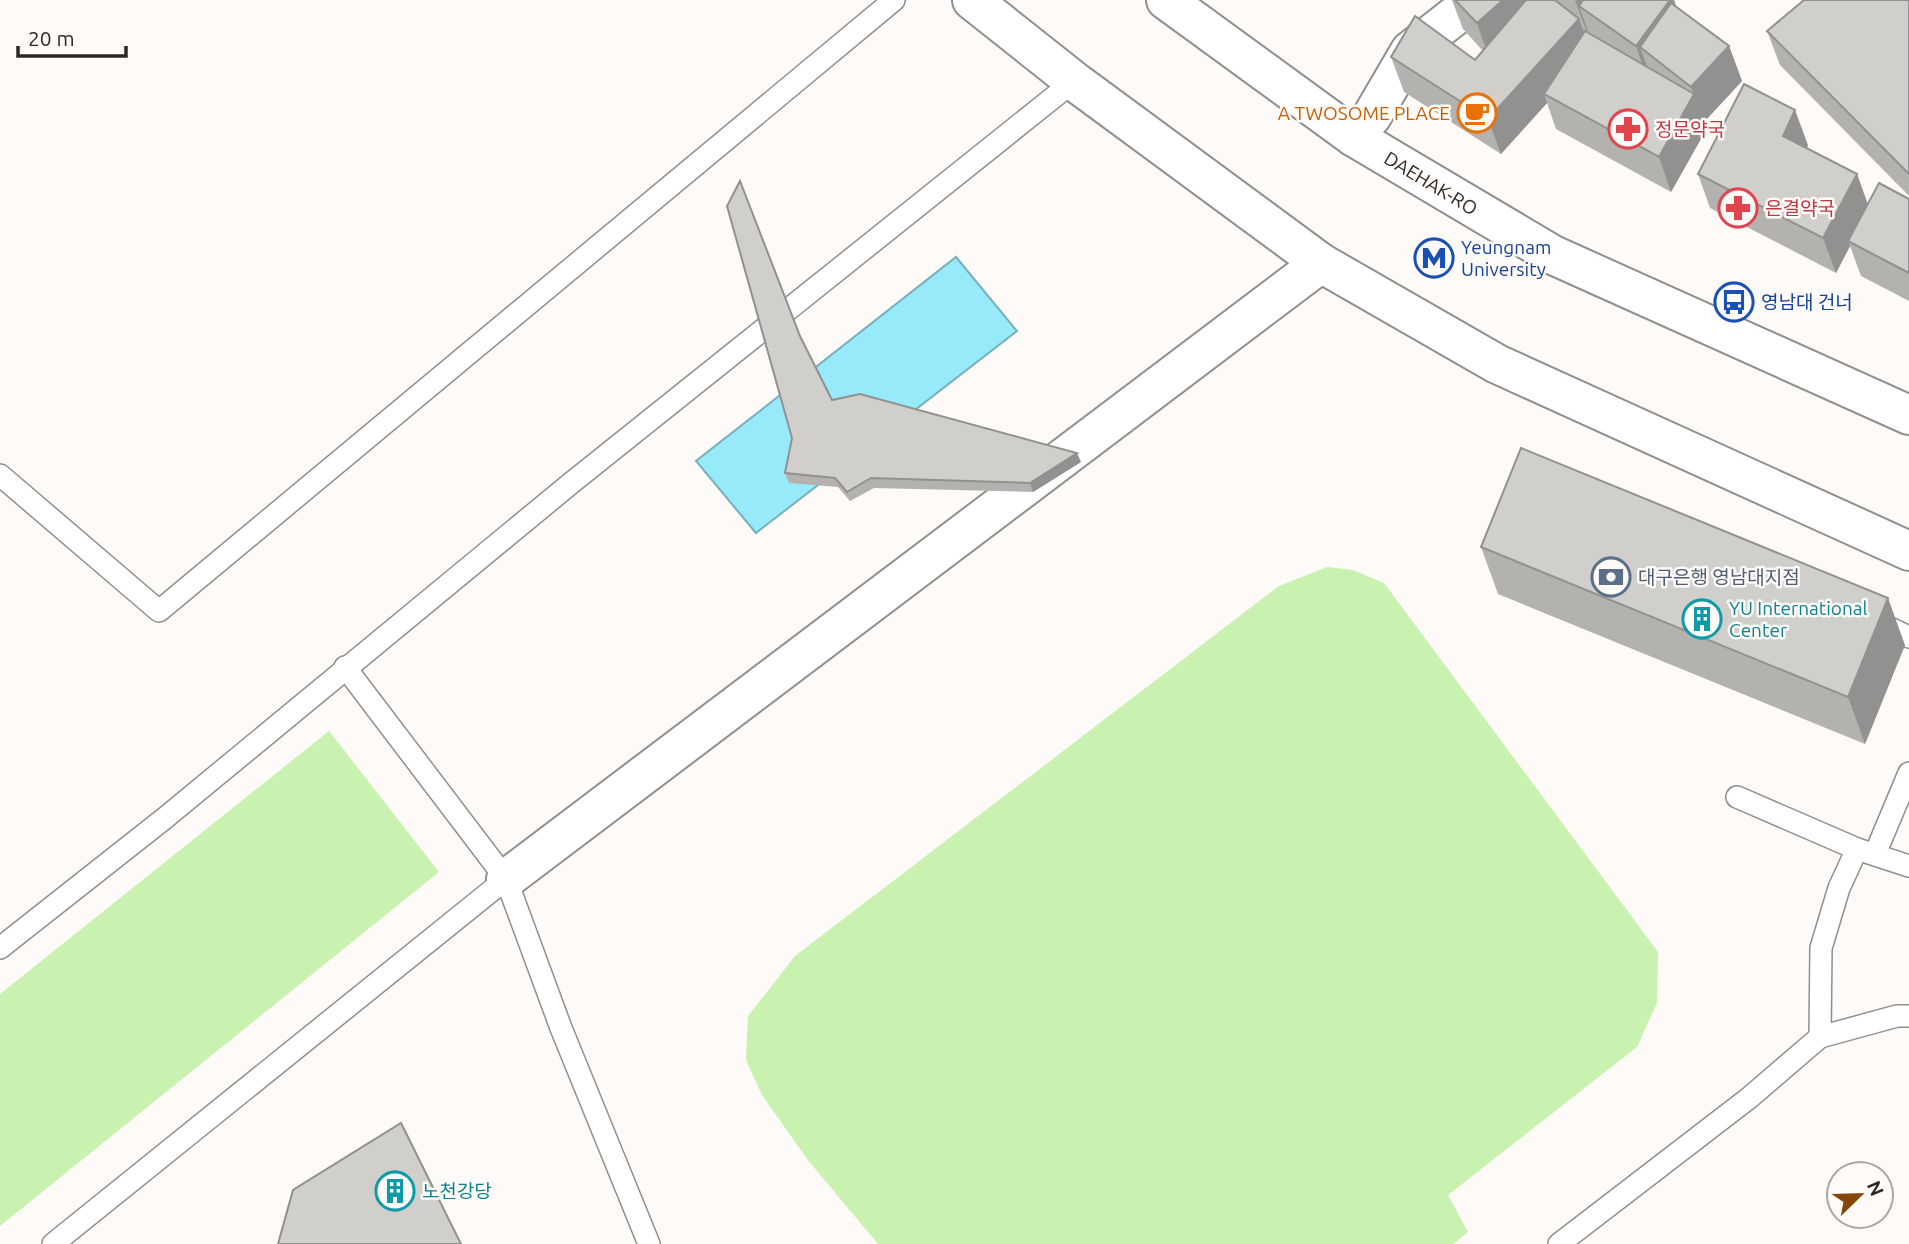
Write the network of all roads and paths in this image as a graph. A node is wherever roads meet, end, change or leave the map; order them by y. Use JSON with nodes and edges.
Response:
{"nodes":[{"id":1,"x":894,"y":0,"type":"edge"},
{"id":2,"x":972,"y":0,"type":"edge"},
{"id":3,"x":1166,"y":0,"type":"edge"},
{"id":4,"x":1475,"y":0,"type":"edge"},
{"id":5,"x":1073,"y":80,"type":"junction"},
{"id":6,"x":1354,"y":137,"type":"junction"},
{"id":7,"x":1321,"y":263,"type":"junction"},
{"id":8,"x":1909,"y":415,"type":"edge"},
{"id":9,"x":0,"y":475,"type":"edge"},
{"id":10,"x":1909,"y":551,"type":"edge"},
{"id":11,"x":1860,"y":614,"type":"edge"},
{"id":12,"x":1909,"y":637,"type":"edge"},
{"id":13,"x":345,"y":667,"type":"junction"},
{"id":14,"x":1909,"y":773,"type":"edge"},
{"id":15,"x":1737,"y":797,"type":"dead end"},
{"id":16,"x":1866,"y":851,"type":"junction"},
{"id":17,"x":1909,"y":866,"type":"edge"},
{"id":18,"x":506,"y":879,"type":"junction"},
{"id":19,"x":0,"y":948,"type":"edge"},
{"id":20,"x":1909,"y":1016,"type":"edge"},
{"id":21,"x":1820,"y":1037,"type":"junction"},
{"id":22,"x":53,"y":1244,"type":"edge"},
{"id":23,"x":649,"y":1244,"type":"edge"},
{"id":24,"x":1559,"y":1244,"type":"edge"}],
"edges":[{"from":1,"to":9,"type":"lane"},
{"from":2,"to":5,"type":"main road"},
{"from":3,"to":6,"type":"main road","name":"DAEHAK-RO"},
{"from":4,"to":6,"type":"main road"},
{"from":5,"to":7,"type":"main road"},
{"from":5,"to":13,"type":"lane"},
{"from":6,"to":8,"type":"main road","name":"DAEHAK-RO"},
{"from":7,"to":10,"type":"main road"},
{"from":7,"to":18,"type":"main road"},
{"from":11,"to":12,"type":"lane"},
{"from":13,"to":18,"type":"lane"},
{"from":13,"to":19,"type":"lane"},
{"from":14,"to":16,"type":"lane"},
{"from":15,"to":16,"type":"lane"},
{"from":16,"to":17,"type":"lane"},
{"from":16,"to":21,"type":"lane"},
{"from":18,"to":22,"type":"lane"},
{"from":18,"to":23,"type":"lane"},
{"from":20,"to":21,"type":"lane"},
{"from":21,"to":24,"type":"lane"}]}
